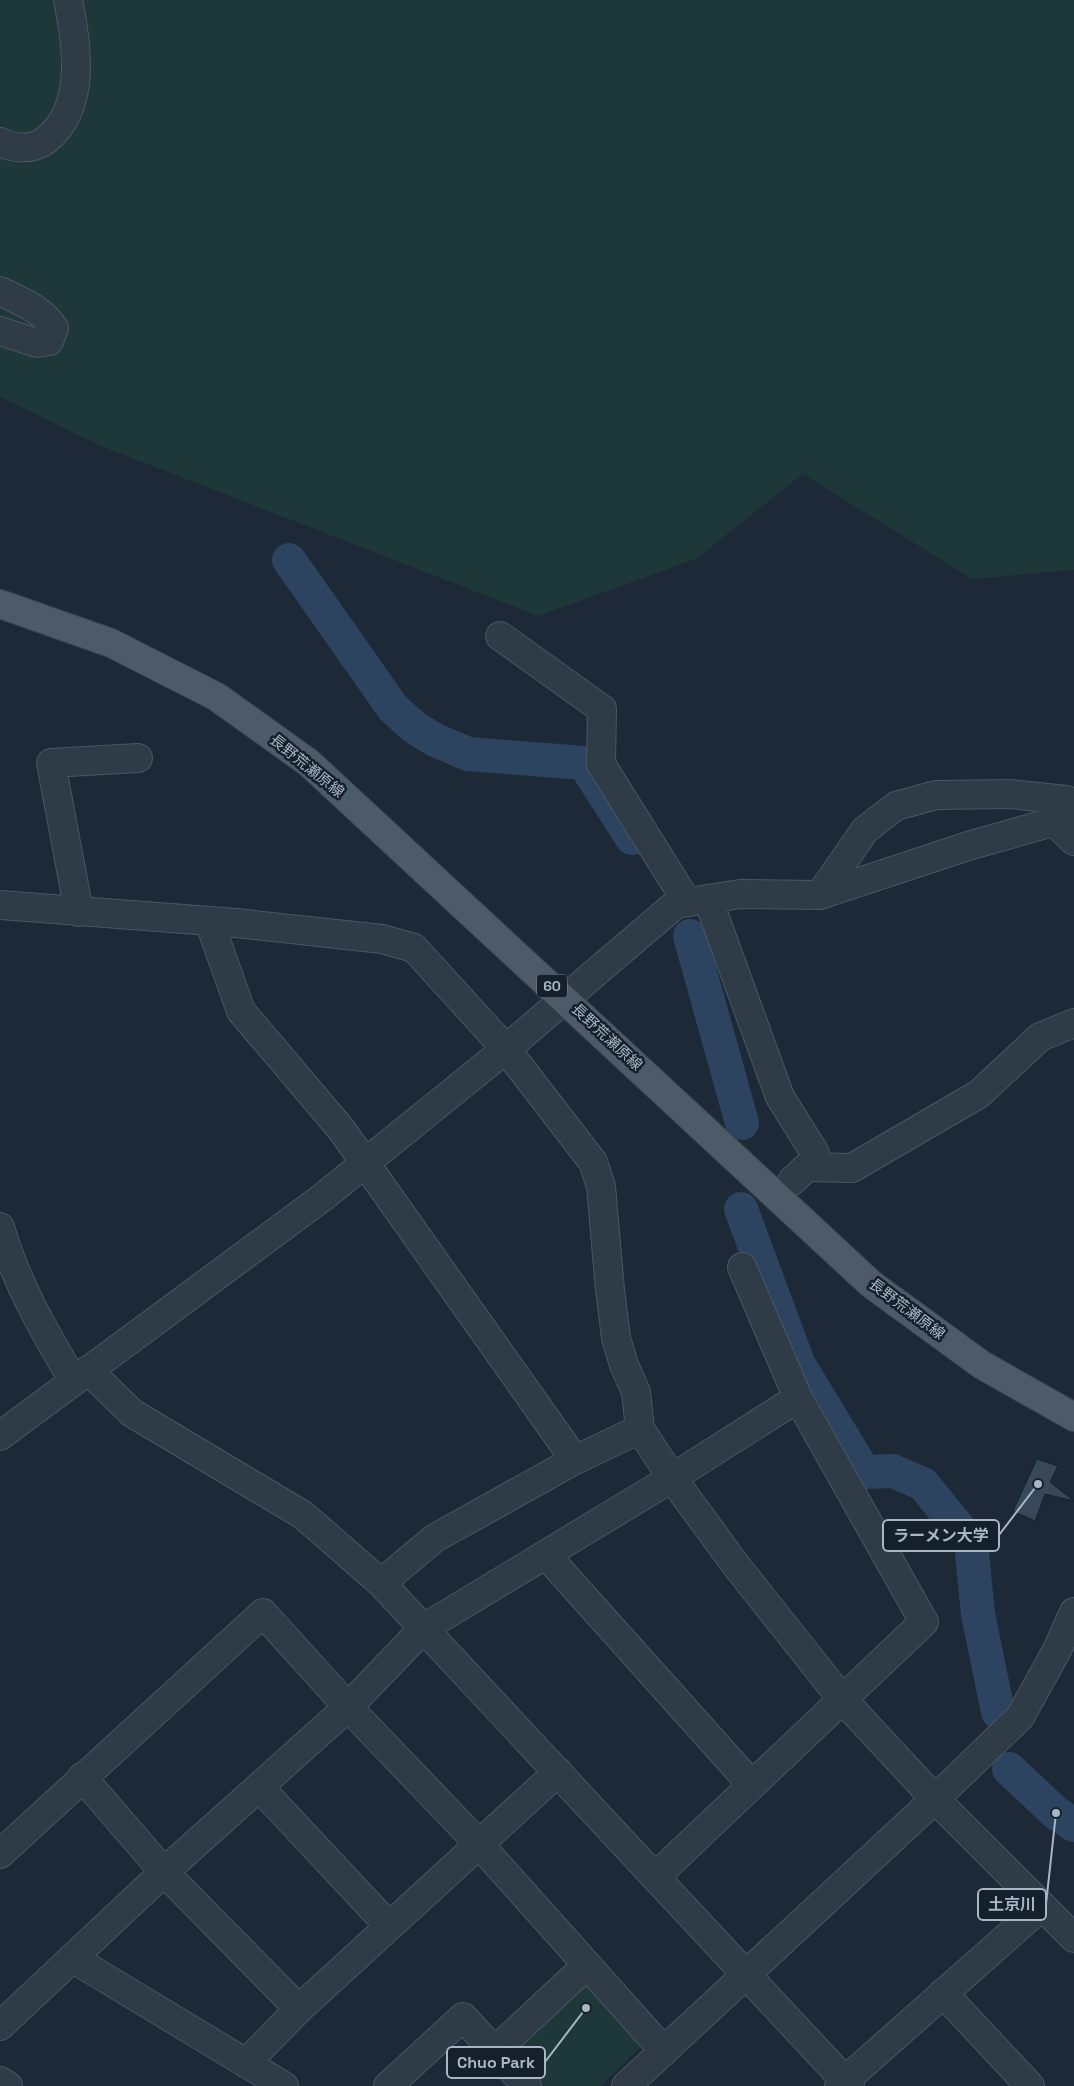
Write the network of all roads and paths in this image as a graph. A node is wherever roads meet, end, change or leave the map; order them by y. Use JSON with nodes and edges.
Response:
{"nodes":[{"id":1,"x":68,"y":0,"type":"edge"},
{"id":2,"x":0,"y":142,"type":"edge"},
{"id":3,"x":0,"y":291,"type":"edge"},
{"id":4,"x":0,"y":331,"type":"edge"},
{"id":5,"x":0,"y":604,"type":"edge"},
{"id":6,"x":500,"y":636,"type":"dead end"},
{"id":7,"x":138,"y":758,"type":"dead end"},
{"id":8,"x":1074,"y":804,"type":"edge"},
{"id":9,"x":1063,"y":818,"type":"edge"},
{"id":10,"x":1074,"y":841,"type":"edge"},
{"id":11,"x":820,"y":895,"type":"junction"},
{"id":12,"x":697,"y":901,"type":"junction"},
{"id":13,"x":0,"y":904,"type":"edge"},
{"id":14,"x":79,"y":912,"type":"junction"},
{"id":15,"x":209,"y":921,"type":"junction"},
{"id":16,"x":565,"y":999,"type":"junction"},
{"id":17,"x":1074,"y":1024,"type":"edge"},
{"id":18,"x":506,"y":1049,"type":"junction"},
{"id":19,"x":364,"y":1163,"type":"junction"},
{"id":20,"x":816,"y":1167,"type":"junction"},
{"id":21,"x":792,"y":1181,"type":"dead end"},
{"id":22,"x":0,"y":1227,"type":"edge"},
{"id":23,"x":742,"y":1267,"type":"dead end"},
{"id":24,"x":81,"y":1375,"type":"junction"},
{"id":25,"x":798,"y":1398,"type":"junction"},
{"id":26,"x":1074,"y":1417,"type":"edge"},
{"id":27,"x":640,"y":1429,"type":"junction"},
{"id":28,"x":0,"y":1436,"type":"edge"},
{"id":29,"x":575,"y":1460,"type":"junction"},
{"id":30,"x":672,"y":1478,"type":"junction"},
{"id":31,"x":546,"y":1555,"type":"junction"},
{"id":32,"x":381,"y":1583,"type":"junction"},
{"id":33,"x":1074,"y":1612,"type":"edge"},
{"id":34,"x":424,"y":1628,"type":"junction"},
{"id":35,"x":1065,"y":1655,"type":"edge"},
{"id":36,"x":842,"y":1699,"type":"junction"},
{"id":37,"x":348,"y":1707,"type":"junction"},
{"id":38,"x":558,"y":1772,"type":"junction"},
{"id":39,"x":82,"y":1777,"type":"junction"},
{"id":40,"x":752,"y":1785,"type":"junction"},
{"id":41,"x":259,"y":1788,"type":"junction"},
{"id":42,"x":935,"y":1799,"type":"junction"},
{"id":43,"x":479,"y":1844,"type":"junction"},
{"id":44,"x":0,"y":1854,"type":"edge"},
{"id":45,"x":164,"y":1872,"type":"junction"},
{"id":46,"x":655,"y":1877,"type":"junction"},
{"id":47,"x":1042,"y":1906,"type":"junction"},
{"id":48,"x":389,"y":1926,"type":"junction"},
{"id":49,"x":1074,"y":1938,"type":"edge"},
{"id":50,"x":72,"y":1958,"type":"junction"},
{"id":51,"x":587,"y":1965,"type":"junction"},
{"id":52,"x":745,"y":1975,"type":"junction"},
{"id":53,"x":943,"y":1993,"type":"junction"},
{"id":54,"x":299,"y":2009,"type":"junction"},
{"id":55,"x":0,"y":2026,"type":"edge"},
{"id":56,"x":495,"y":2051,"type":"junction"},
{"id":57,"x":664,"y":2051,"type":"junction"},
{"id":58,"x":246,"y":2063,"type":"junction"},
{"id":59,"x":0,"y":2081,"type":"edge"},
{"id":60,"x":845,"y":2084,"type":"edge"},
{"id":61,"x":8,"y":2086,"type":"edge"},
{"id":62,"x":284,"y":2086,"type":"edge"},
{"id":63,"x":388,"y":2086,"type":"edge"},
{"id":64,"x":527,"y":2086,"type":"edge"},
{"id":65,"x":626,"y":2086,"type":"edge"},
{"id":66,"x":1030,"y":2086,"type":"edge"}],
"edges":[{"from":1,"to":2,"type":"street"},
{"from":3,"to":4,"type":"street"},
{"from":5,"to":16,"type":"main road","name":"長野荒瀬原線","number":"60"},
{"from":6,"to":12,"type":"street"},
{"from":7,"to":14,"type":"street"},
{"from":8,"to":11,"type":"street"},
{"from":9,"to":10,"type":"street"},
{"from":9,"to":11,"type":"street"},
{"from":11,"to":12,"type":"street"},
{"from":12,"to":16,"type":"street"},
{"from":12,"to":20,"type":"street"},
{"from":13,"to":14,"type":"street"},
{"from":14,"to":15,"type":"street"},
{"from":15,"to":18,"type":"street"},
{"from":15,"to":19,"type":"street"},
{"from":16,"to":18,"type":"street"},
{"from":16,"to":26,"type":"main road","name":"長野荒瀬原線","number":"60"},
{"from":17,"to":20,"type":"street"},
{"from":18,"to":19,"type":"street"},
{"from":18,"to":27,"type":"street"},
{"from":19,"to":24,"type":"street"},
{"from":19,"to":29,"type":"street"},
{"from":20,"to":21,"type":"street"},
{"from":22,"to":24,"type":"street"},
{"from":23,"to":25,"type":"street"},
{"from":24,"to":28,"type":"street"},
{"from":24,"to":32,"type":"street"},
{"from":25,"to":30,"type":"street"},
{"from":25,"to":36,"type":"street"},
{"from":27,"to":29,"type":"street"},
{"from":27,"to":30,"type":"street"},
{"from":29,"to":32,"type":"street"},
{"from":30,"to":31,"type":"street"},
{"from":30,"to":36,"type":"street"},
{"from":31,"to":34,"type":"street"},
{"from":31,"to":40,"type":"street"},
{"from":32,"to":34,"type":"street"},
{"from":33,"to":35,"type":"street"},
{"from":34,"to":37,"type":"street"},
{"from":34,"to":38,"type":"street"},
{"from":35,"to":42,"type":"street"},
{"from":36,"to":40,"type":"street"},
{"from":36,"to":42,"type":"street"},
{"from":37,"to":39,"type":"street"},
{"from":37,"to":41,"type":"street"},
{"from":37,"to":43,"type":"street"},
{"from":38,"to":43,"type":"street"},
{"from":38,"to":46,"type":"street"},
{"from":39,"to":44,"type":"street"},
{"from":39,"to":45,"type":"street"},
{"from":40,"to":46,"type":"street"},
{"from":41,"to":45,"type":"street"},
{"from":41,"to":48,"type":"street"},
{"from":42,"to":47,"type":"street"},
{"from":42,"to":52,"type":"street"},
{"from":43,"to":48,"type":"street"},
{"from":43,"to":51,"type":"street"},
{"from":45,"to":50,"type":"street"},
{"from":45,"to":54,"type":"street"},
{"from":46,"to":52,"type":"street"},
{"from":47,"to":49,"type":"street"},
{"from":47,"to":53,"type":"street"},
{"from":48,"to":54,"type":"street"},
{"from":50,"to":55,"type":"street"},
{"from":50,"to":58,"type":"street"},
{"from":51,"to":56,"type":"street"},
{"from":51,"to":57,"type":"street"},
{"from":52,"to":57,"type":"street"},
{"from":52,"to":60,"type":"street"},
{"from":53,"to":60,"type":"street"},
{"from":53,"to":66,"type":"street"},
{"from":54,"to":58,"type":"street"},
{"from":56,"to":63,"type":"street"},
{"from":56,"to":64,"type":"street"},
{"from":57,"to":65,"type":"street"},
{"from":58,"to":62,"type":"street"},
{"from":59,"to":61,"type":"street"}]}
